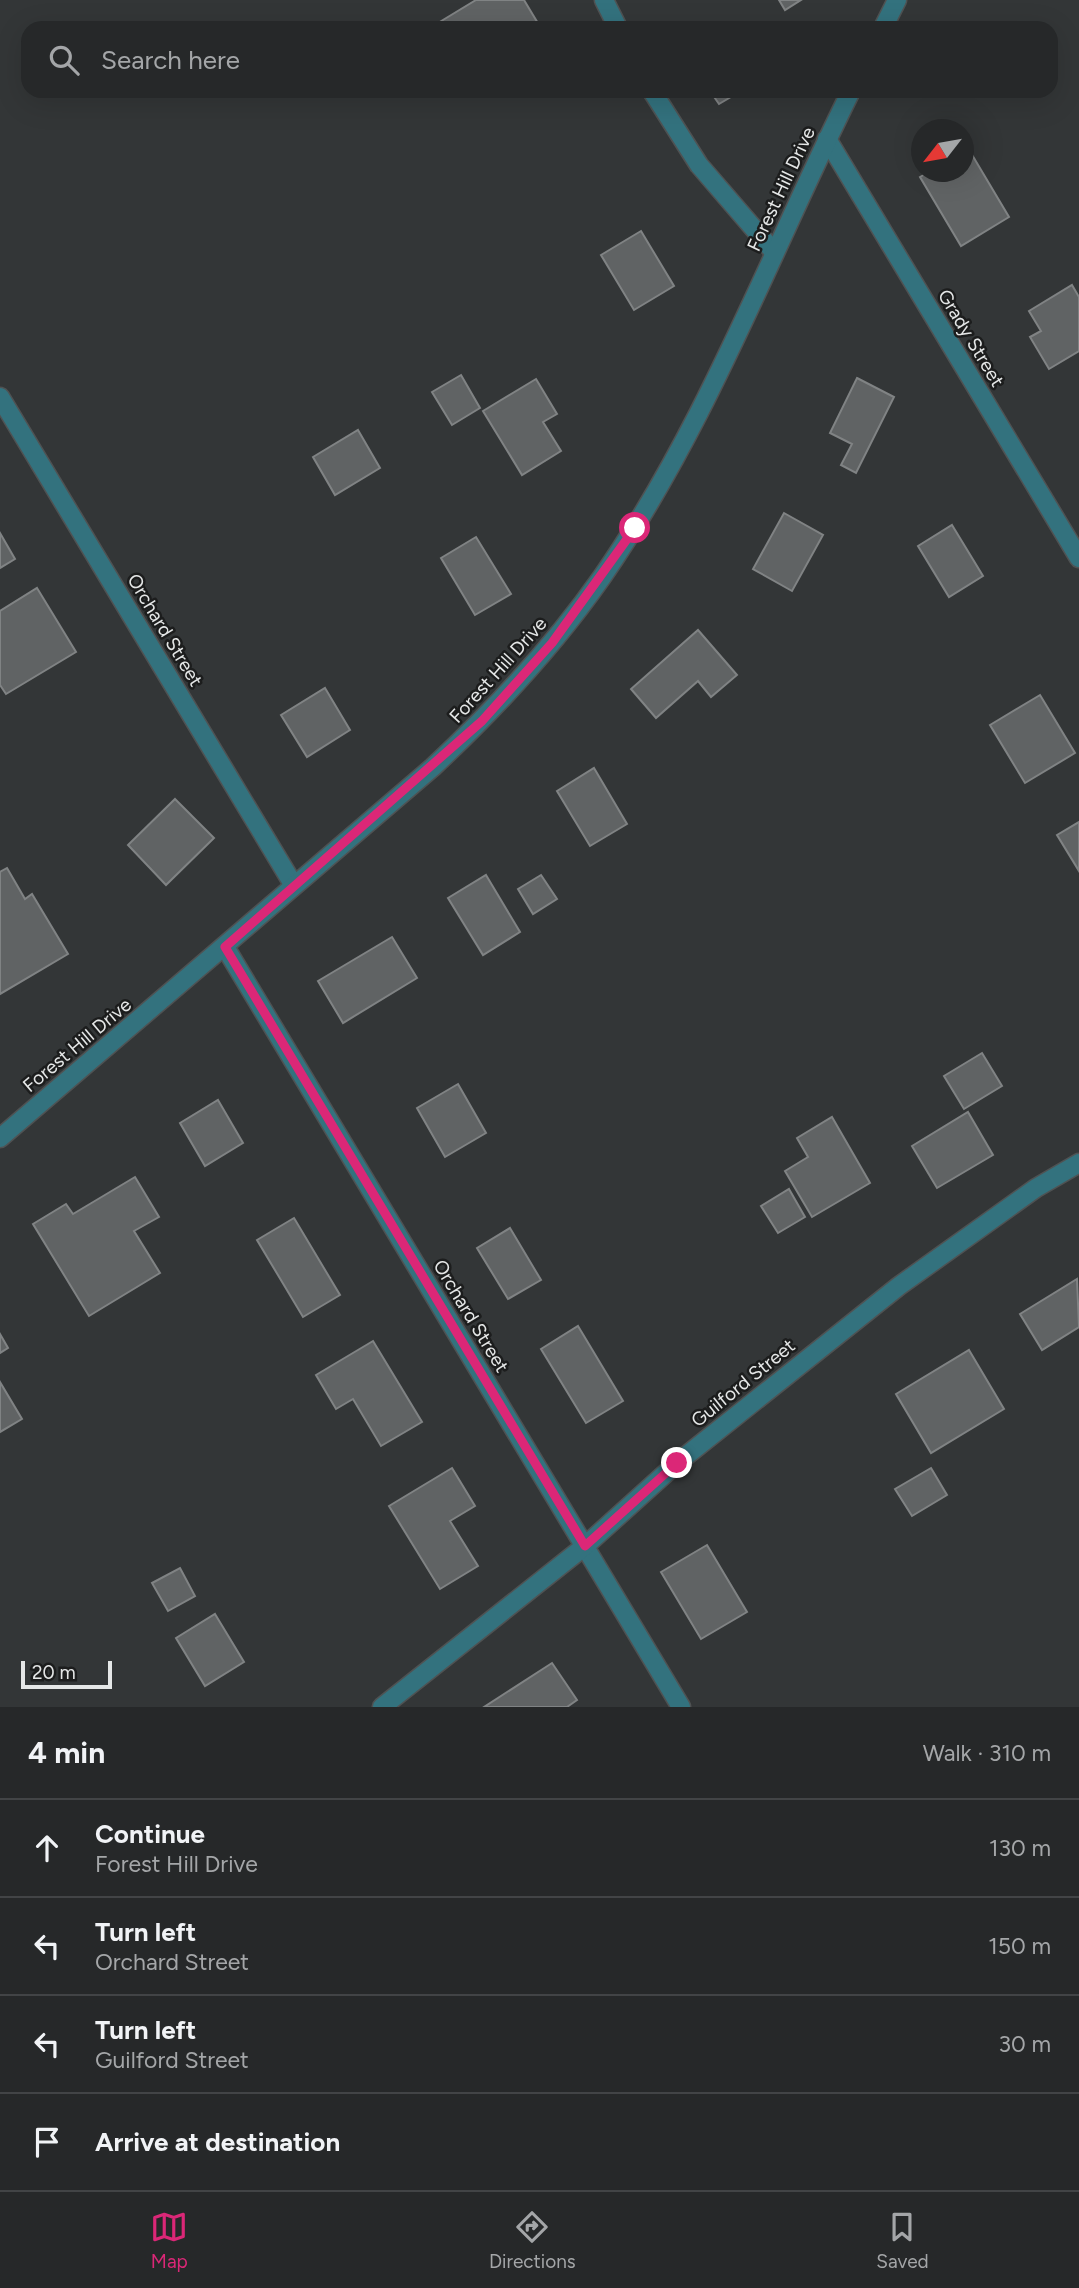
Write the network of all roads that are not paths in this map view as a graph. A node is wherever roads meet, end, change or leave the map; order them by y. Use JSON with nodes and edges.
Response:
{"nodes":[{"id":1,"x":604,"y":0,"type":"edge"},
{"id":2,"x":897,"y":0,"type":"edge"},
{"id":3,"x":614,"y":21,"type":"edge"},
{"id":4,"x":886,"y":21,"type":"edge"},
{"id":5,"x":656,"y":98,"type":"edge"},
{"id":6,"x":848,"y":98,"type":"edge"},
{"id":7,"x":827,"y":139,"type":"junction"},
{"id":8,"x":774,"y":252,"type":"junction"},
{"id":9,"x":0,"y":397,"type":"edge"},
{"id":10,"x":1079,"y":558,"type":"edge"},
{"id":11,"x":293,"y":884,"type":"junction"},
{"id":12,"x":225,"y":947,"type":"junction"},
{"id":13,"x":0,"y":1138,"type":"edge"},
{"id":14,"x":1079,"y":1163,"type":"edge"},
{"id":15,"x":585,"y":1546,"type":"junction"},
{"id":16,"x":382,"y":1707,"type":"edge"},
{"id":17,"x":681,"y":1707,"type":"edge"}],
"edges":[{"from":1,"to":3,"type":"street"},
{"from":2,"to":4,"type":"street"},
{"from":5,"to":8,"type":"street"},
{"from":6,"to":7,"type":"street","name":"Forest Hill Drive"},
{"from":7,"to":8,"type":"street","name":"Forest Hill Drive"},
{"from":7,"to":10,"type":"street","name":"Grady Street"},
{"from":8,"to":11,"type":"street","name":"Forest Hill Drive"},
{"from":9,"to":11,"type":"street","name":"Orchard Street"},
{"from":11,"to":12,"type":"street","name":"Forest Hill Drive"},
{"from":12,"to":13,"type":"street","name":"Forest Hill Drive"},
{"from":12,"to":15,"type":"street","name":"Orchard Street"},
{"from":14,"to":15,"type":"street","name":"Guilford Street"},
{"from":15,"to":16,"type":"street","name":"Guilford Street"},
{"from":15,"to":17,"type":"street","name":"Orchard Street"}]}
